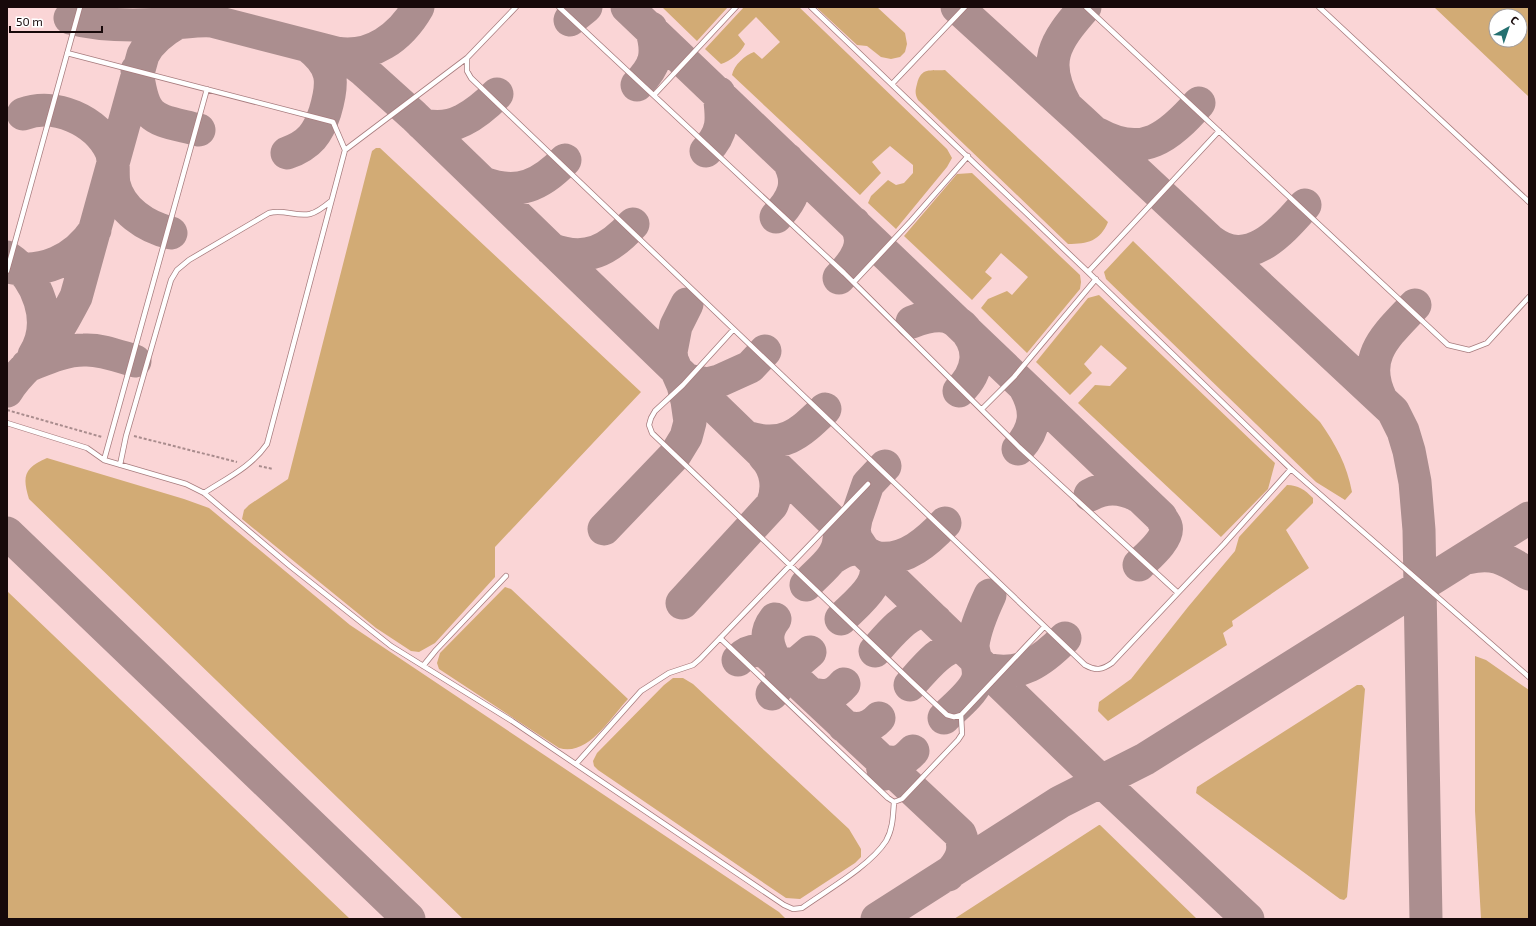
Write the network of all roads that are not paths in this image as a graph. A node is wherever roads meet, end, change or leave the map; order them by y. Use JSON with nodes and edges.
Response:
{"nodes":[{"id":1,"x":80,"y":7,"type":"edge"},
{"id":2,"x":516,"y":7,"type":"edge"},
{"id":3,"x":560,"y":7,"type":"edge"},
{"id":4,"x":736,"y":7,"type":"edge"},
{"id":5,"x":811,"y":7,"type":"edge"},
{"id":6,"x":965,"y":7,"type":"edge"},
{"id":7,"x":1086,"y":7,"type":"edge"},
{"id":8,"x":1319,"y":7,"type":"edge"},
{"id":9,"x":67,"y":53,"type":"junction"},
{"id":10,"x":467,"y":58,"type":"junction"},
{"id":11,"x":892,"y":84,"type":"junction"},
{"id":12,"x":207,"y":88,"type":"junction"},
{"id":13,"x":654,"y":95,"type":"junction"},
{"id":14,"x":1219,"y":131,"type":"junction"},
{"id":15,"x":345,"y":150,"type":"junction"},
{"id":16,"x":968,"y":156,"type":"junction"},
{"id":17,"x":331,"y":201,"type":"junction"},
{"id":18,"x":1529,"y":202,"type":"edge"},
{"id":19,"x":7,"y":271,"type":"edge"},
{"id":20,"x":1088,"y":272,"type":"junction"},
{"id":21,"x":1096,"y":279,"type":"junction"},
{"id":22,"x":854,"y":282,"type":"junction"},
{"id":23,"x":1529,"y":297,"type":"edge"},
{"id":24,"x":733,"y":330,"type":"junction"},
{"id":25,"x":982,"y":409,"type":"junction"},
{"id":26,"x":7,"y":423,"type":"edge"},
{"id":27,"x":104,"y":460,"type":"junction"},
{"id":28,"x":120,"y":465,"type":"junction"},
{"id":29,"x":1291,"y":469,"type":"junction"},
{"id":30,"x":868,"y":484,"type":"dead end"},
{"id":31,"x":204,"y":493,"type":"junction"},
{"id":32,"x":790,"y":566,"type":"junction"},
{"id":33,"x":506,"y":576,"type":"dead end"},
{"id":34,"x":1177,"y":592,"type":"junction"},
{"id":35,"x":1044,"y":627,"type":"junction"},
{"id":36,"x":720,"y":638,"type":"junction"},
{"id":37,"x":423,"y":666,"type":"junction"},
{"id":38,"x":1529,"y":677,"type":"edge"},
{"id":39,"x":961,"y":715,"type":"junction"},
{"id":40,"x":576,"y":764,"type":"junction"},
{"id":41,"x":894,"y":802,"type":"junction"}],
"edges":[{"from":1,"to":9,"type":"lane"},
{"from":2,"to":10,"type":"lane"},
{"from":3,"to":13,"type":"lane"},
{"from":4,"to":13,"type":"lane"},
{"from":5,"to":11,"type":"lane"},
{"from":6,"to":11,"type":"lane"},
{"from":7,"to":14,"type":"lane"},
{"from":8,"to":18,"type":"lane"},
{"from":9,"to":12,"type":"lane"},
{"from":9,"to":19,"type":"lane"},
{"from":10,"to":15,"type":"lane"},
{"from":10,"to":24,"type":"lane"},
{"from":11,"to":16,"type":"lane"},
{"from":12,"to":15,"type":"lane"},
{"from":12,"to":27,"type":"lane"},
{"from":13,"to":22,"type":"lane"},
{"from":14,"to":20,"type":"lane"},
{"from":14,"to":23,"type":"lane"},
{"from":15,"to":17,"type":"lane"},
{"from":16,"to":20,"type":"lane"},
{"from":16,"to":22,"type":"lane"},
{"from":17,"to":28,"type":"lane"},
{"from":17,"to":31,"type":"lane"},
{"from":20,"to":21,"type":"lane"},
{"from":21,"to":25,"type":"lane"},
{"from":21,"to":29,"type":"lane"},
{"from":22,"to":25,"type":"lane"},
{"from":24,"to":32,"type":"lane"},
{"from":24,"to":35,"type":"lane"},
{"from":25,"to":34,"type":"lane"},
{"from":26,"to":27,"type":"lane"},
{"from":27,"to":28,"type":"lane"},
{"from":28,"to":31,"type":"lane"},
{"from":29,"to":34,"type":"lane"},
{"from":29,"to":38,"type":"lane"},
{"from":30,"to":32,"type":"lane"},
{"from":31,"to":37,"type":"lane"},
{"from":32,"to":36,"type":"lane"},
{"from":32,"to":39,"type":"lane"},
{"from":33,"to":37,"type":"lane"},
{"from":34,"to":35,"type":"lane"},
{"from":35,"to":39,"type":"lane"},
{"from":36,"to":40,"type":"lane"},
{"from":36,"to":41,"type":"lane"},
{"from":37,"to":40,"type":"lane"},
{"from":39,"to":41,"type":"lane"},
{"from":40,"to":41,"type":"lane"}]}
